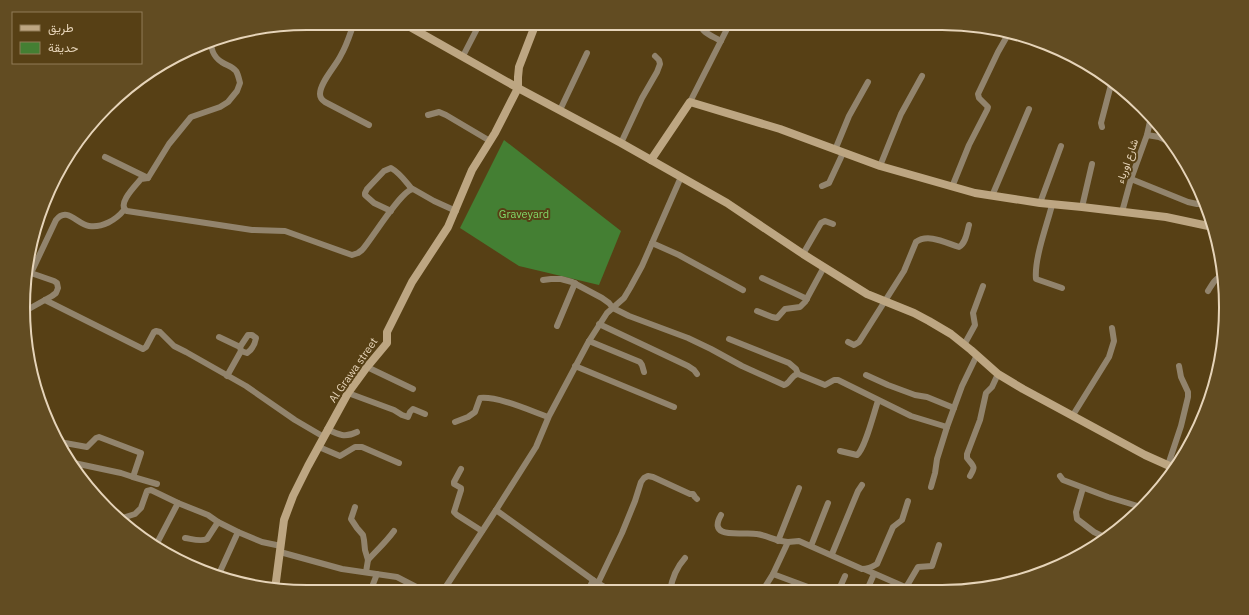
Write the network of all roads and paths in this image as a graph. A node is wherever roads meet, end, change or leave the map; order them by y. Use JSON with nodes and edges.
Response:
{"nodes":[{"id":1,"x":351,"y":30,"type":"edge"},
{"id":2,"x":417,"y":30,"type":"edge"},
{"id":3,"x":476,"y":30,"type":"edge"},
{"id":4,"x":533,"y":30,"type":"edge"},
{"id":5,"x":702,"y":30,"type":"edge"},
{"id":6,"x":726,"y":30,"type":"edge"},
{"id":7,"x":1006,"y":38,"type":"dead end"},
{"id":8,"x":721,"y":41,"type":"junction"},
{"id":9,"x":211,"y":47,"type":"edge"},
{"id":10,"x":587,"y":53,"type":"dead end"},
{"id":11,"x":463,"y":56,"type":"junction"},
{"id":12,"x":656,"y":56,"type":"dead end"},
{"id":13,"x":922,"y":76,"type":"dead end"},
{"id":14,"x":868,"y":82,"type":"dead end"},
{"id":15,"x":1110,"y":87,"type":"edge"},
{"id":16,"x":518,"y":88,"type":"junction"},
{"id":17,"x":690,"y":102,"type":"junction"},
{"id":18,"x":1029,"y":109,"type":"dead end"},
{"id":19,"x":560,"y":110,"type":"junction"},
{"id":20,"x":428,"y":115,"type":"dead end"},
{"id":21,"x":1149,"y":124,"type":"edge"},
{"id":22,"x":368,"y":125,"type":"dead end"},
{"id":23,"x":1102,"y":127,"type":"dead end"},
{"id":24,"x":1147,"y":135,"type":"junction"},
{"id":25,"x":1161,"y":138,"type":"edge"},
{"id":26,"x":490,"y":141,"type":"junction"},
{"id":27,"x":621,"y":143,"type":"junction"},
{"id":28,"x":1061,"y":146,"type":"dead end"},
{"id":29,"x":835,"y":150,"type":"junction"},
{"id":30,"x":843,"y":153,"type":"junction"},
{"id":31,"x":105,"y":157,"type":"dead end"},
{"id":32,"x":651,"y":160,"type":"junction"},
{"id":33,"x":1092,"y":164,"type":"dead end"},
{"id":34,"x":880,"y":166,"type":"junction"},
{"id":35,"x":681,"y":177,"type":"junction"},
{"id":36,"x":148,"y":178,"type":"junction"},
{"id":37,"x":1131,"y":179,"type":"junction"},
{"id":38,"x":822,"y":186,"type":"dead end"},
{"id":39,"x":952,"y":187,"type":"junction"},
{"id":40,"x":412,"y":189,"type":"junction"},
{"id":41,"x":992,"y":196,"type":"junction"},
{"id":42,"x":1040,"y":204,"type":"junction"},
{"id":43,"x":1199,"y":204,"type":"edge"},
{"id":44,"x":1052,"y":205,"type":"junction"},
{"id":45,"x":1082,"y":207,"type":"junction"},
{"id":46,"x":124,"y":210,"type":"junction"},
{"id":47,"x":391,"y":211,"type":"junction"},
{"id":48,"x":456,"y":211,"type":"junction"},
{"id":49,"x":1122,"y":212,"type":"junction"},
{"id":50,"x":833,"y":224,"type":"dead end"},
{"id":51,"x":969,"y":225,"type":"dead end"},
{"id":52,"x":1207,"y":226,"type":"edge"},
{"id":53,"x":652,"y":243,"type":"junction"},
{"id":54,"x":802,"y":254,"type":"junction"},
{"id":55,"x":33,"y":264,"type":"edge"},
{"id":56,"x":824,"y":267,"type":"junction"},
{"id":57,"x":32,"y":273,"type":"edge"},
{"id":58,"x":762,"y":278,"type":"dead end"},
{"id":59,"x":1217,"y":278,"type":"edge"},
{"id":60,"x":543,"y":280,"type":"dead end"},
{"id":61,"x":575,"y":283,"type":"junction"},
{"id":62,"x":983,"y":286,"type":"dead end"},
{"id":63,"x":1062,"y":288,"type":"dead end"},
{"id":64,"x":743,"y":290,"type":"dead end"},
{"id":65,"x":1208,"y":291,"type":"dead end"},
{"id":66,"x":807,"y":299,"type":"junction"},
{"id":67,"x":45,"y":300,"type":"junction"},
{"id":68,"x":885,"y":301,"type":"junction"},
{"id":69,"x":30,"y":308,"type":"edge"},
{"id":70,"x":613,"y":308,"type":"junction"},
{"id":71,"x":757,"y":311,"type":"dead end"},
{"id":72,"x":599,"y":324,"type":"junction"},
{"id":73,"x":558,"y":326,"type":"dead end"},
{"id":74,"x":1112,"y":328,"type":"dead end"},
{"id":75,"x":219,"y":337,"type":"dead end"},
{"id":76,"x":729,"y":339,"type":"dead end"},
{"id":77,"x":589,"y":341,"type":"junction"},
{"id":78,"x":848,"y":342,"type":"dead end"},
{"id":79,"x":964,"y":345,"type":"junction"},
{"id":80,"x":977,"y":355,"type":"junction"},
{"id":81,"x":575,"y":366,"type":"junction"},
{"id":82,"x":1179,"y":366,"type":"dead end"},
{"id":83,"x":367,"y":367,"type":"junction"},
{"id":84,"x":644,"y":372,"type":"dead end"},
{"id":85,"x":697,"y":374,"type":"dead end"},
{"id":86,"x":798,"y":374,"type":"junction"},
{"id":87,"x":998,"y":374,"type":"junction"},
{"id":88,"x":866,"y":375,"type":"dead end"},
{"id":89,"x":227,"y":376,"type":"junction"},
{"id":90,"x":413,"y":389,"type":"dead end"},
{"id":91,"x":348,"y":393,"type":"junction"},
{"id":92,"x":878,"y":401,"type":"junction"},
{"id":93,"x":674,"y":407,"type":"dead end"},
{"id":94,"x":954,"y":408,"type":"junction"},
{"id":95,"x":426,"y":414,"type":"dead end"},
{"id":96,"x":1073,"y":415,"type":"junction"},
{"id":97,"x":548,"y":417,"type":"junction"},
{"id":98,"x":455,"y":422,"type":"dead end"},
{"id":99,"x":947,"y":428,"type":"junction"},
{"id":100,"x":327,"y":429,"type":"junction"},
{"id":101,"x":357,"y":432,"type":"dead end"},
{"id":102,"x":324,"y":438,"type":"junction"},
{"id":103,"x":66,"y":443,"type":"edge"},
{"id":104,"x":319,"y":447,"type":"junction"},
{"id":105,"x":840,"y":451,"type":"dead end"},
{"id":106,"x":1172,"y":461,"type":"edge"},
{"id":107,"x":399,"y":463,"type":"dead end"},
{"id":108,"x":78,"y":464,"type":"edge"},
{"id":109,"x":1169,"y":466,"type":"edge"},
{"id":110,"x":460,"y":469,"type":"dead end"},
{"id":111,"x":970,"y":476,"type":"dead end"},
{"id":112,"x":1060,"y":476,"type":"dead end"},
{"id":113,"x":133,"y":477,"type":"junction"},
{"id":114,"x":157,"y":484,"type":"dead end"},
{"id":115,"x":862,"y":485,"type":"dead end"},
{"id":116,"x":931,"y":487,"type":"dead end"},
{"id":117,"x":799,"y":488,"type":"dead end"},
{"id":118,"x":1084,"y":488,"type":"junction"},
{"id":119,"x":698,"y":500,"type":"dead end"},
{"id":120,"x":908,"y":501,"type":"dead end"},
{"id":121,"x":178,"y":503,"type":"junction"},
{"id":122,"x":828,"y":503,"type":"dead end"},
{"id":123,"x":1136,"y":505,"type":"edge"},
{"id":124,"x":355,"y":507,"type":"dead end"},
{"id":125,"x":496,"y":510,"type":"junction"},
{"id":126,"x":721,"y":515,"type":"dead end"},
{"id":127,"x":126,"y":517,"type":"edge"},
{"id":128,"x":218,"y":522,"type":"junction"},
{"id":129,"x":392,"y":530,"type":"dead end"},
{"id":130,"x":482,"y":531,"type":"junction"},
{"id":131,"x":238,"y":532,"type":"junction"},
{"id":132,"x":1100,"y":535,"type":"edge"},
{"id":133,"x":186,"y":538,"type":"dead end"},
{"id":134,"x":158,"y":541,"type":"edge"},
{"id":135,"x":778,"y":541,"type":"junction"},
{"id":136,"x":788,"y":542,"type":"junction"},
{"id":137,"x":939,"y":545,"type":"dead end"},
{"id":138,"x":811,"y":546,"type":"junction"},
{"id":139,"x":280,"y":549,"type":"junction"},
{"id":140,"x":832,"y":554,"type":"junction"},
{"id":141,"x":684,"y":558,"type":"dead end"},
{"id":142,"x":368,"y":560,"type":"junction"},
{"id":143,"x":862,"y":569,"type":"junction"},
{"id":144,"x":220,"y":571,"type":"edge"},
{"id":145,"x":366,"y":572,"type":"junction"},
{"id":146,"x":377,"y":574,"type":"junction"},
{"id":147,"x":773,"y":574,"type":"junction"},
{"id":148,"x":874,"y":574,"type":"junction"},
{"id":149,"x":845,"y":576,"type":"dead end"},
{"id":150,"x":595,"y":582,"type":"junction"},
{"id":151,"x":276,"y":583,"type":"edge"},
{"id":152,"x":373,"y":585,"type":"edge"},
{"id":153,"x":412,"y":585,"type":"edge"},
{"id":154,"x":447,"y":585,"type":"edge"},
{"id":155,"x":593,"y":585,"type":"edge"},
{"id":156,"x":600,"y":585,"type":"edge"},
{"id":157,"x":671,"y":585,"type":"edge"},
{"id":158,"x":766,"y":585,"type":"edge"},
{"id":159,"x":803,"y":585,"type":"edge"},
{"id":160,"x":841,"y":585,"type":"edge"},
{"id":161,"x":869,"y":585,"type":"edge"},
{"id":162,"x":899,"y":585,"type":"edge"},
{"id":163,"x":908,"y":585,"type":"edge"}],
"edges":[{"from":1,"to":22,"type":"street"},
{"from":2,"to":11,"type":"street"},
{"from":3,"to":11,"type":"street"},
{"from":4,"to":16,"type":"street"},
{"from":5,"to":8,"type":"street"},
{"from":6,"to":8,"type":"street"},
{"from":7,"to":39,"type":"street"},
{"from":8,"to":17,"type":"street"},
{"from":9,"to":36,"type":"street"},
{"from":10,"to":19,"type":"street"},
{"from":11,"to":16,"type":"street"},
{"from":12,"to":27,"type":"street"},
{"from":13,"to":34,"type":"street"},
{"from":14,"to":29,"type":"street"},
{"from":15,"to":23,"type":"street"},
{"from":16,"to":19,"type":"street"},
{"from":16,"to":26,"type":"street","name":"Al Grawa street"},
{"from":17,"to":29,"type":"street"},
{"from":17,"to":32,"type":"street"},
{"from":18,"to":41,"type":"street"},
{"from":19,"to":27,"type":"street"},
{"from":20,"to":26,"type":"street"},
{"from":21,"to":24,"type":"street","name":"شارع اورباء"},
{"from":24,"to":25,"type":"street"},
{"from":24,"to":37,"type":"street","name":"شارع اورباء"},
{"from":26,"to":48,"type":"street","name":"Al Grawa street"},
{"from":27,"to":32,"type":"street"},
{"from":28,"to":42,"type":"street"},
{"from":29,"to":30,"type":"street"},
{"from":30,"to":34,"type":"street"},
{"from":30,"to":38,"type":"street"},
{"from":31,"to":36,"type":"street"},
{"from":32,"to":35,"type":"street"},
{"from":33,"to":45,"type":"street"},
{"from":34,"to":39,"type":"street"},
{"from":35,"to":53,"type":"street"},
{"from":35,"to":54,"type":"street"},
{"from":36,"to":46,"type":"street"},
{"from":37,"to":43,"type":"street"},
{"from":37,"to":49,"type":"street","name":"شارع اورباء"},
{"from":39,"to":41,"type":"street"},
{"from":40,"to":47,"type":"street"},
{"from":40,"to":47,"type":"street"},
{"from":40,"to":48,"type":"street"},
{"from":41,"to":42,"type":"street"},
{"from":42,"to":44,"type":"street"},
{"from":44,"to":45,"type":"street"},
{"from":44,"to":63,"type":"street"},
{"from":45,"to":49,"type":"street"},
{"from":46,"to":47,"type":"street"},
{"from":46,"to":55,"type":"street"},
{"from":48,"to":83,"type":"street","name":"Al Grawa street"},
{"from":49,"to":52,"type":"street"},
{"from":50,"to":54,"type":"street"},
{"from":51,"to":68,"type":"street"},
{"from":53,"to":64,"type":"street"},
{"from":53,"to":70,"type":"street"},
{"from":54,"to":56,"type":"street"},
{"from":56,"to":66,"type":"street"},
{"from":56,"to":68,"type":"street"},
{"from":57,"to":67,"type":"street"},
{"from":58,"to":66,"type":"street"},
{"from":59,"to":65,"type":"street"},
{"from":60,"to":61,"type":"street"},
{"from":61,"to":70,"type":"street"},
{"from":61,"to":73,"type":"street"},
{"from":62,"to":79,"type":"street"},
{"from":66,"to":71,"type":"street"},
{"from":67,"to":69,"type":"street"},
{"from":67,"to":89,"type":"street"},
{"from":68,"to":78,"type":"street"},
{"from":68,"to":79,"type":"street"},
{"from":70,"to":72,"type":"street"},
{"from":70,"to":86,"type":"street"},
{"from":72,"to":77,"type":"street"},
{"from":72,"to":85,"type":"street"},
{"from":74,"to":96,"type":"street"},
{"from":75,"to":89,"type":"street"},
{"from":76,"to":86,"type":"street"},
{"from":77,"to":81,"type":"street"},
{"from":77,"to":84,"type":"street"},
{"from":79,"to":80,"type":"street"},
{"from":80,"to":87,"type":"street"},
{"from":80,"to":94,"type":"street"},
{"from":81,"to":93,"type":"street"},
{"from":81,"to":97,"type":"street"},
{"from":82,"to":106,"type":"street"},
{"from":83,"to":90,"type":"street"},
{"from":83,"to":91,"type":"street","name":"Al Grawa street"},
{"from":86,"to":92,"type":"street"},
{"from":87,"to":96,"type":"street"},
{"from":87,"to":111,"type":"street"},
{"from":88,"to":94,"type":"street"},
{"from":89,"to":102,"type":"street"},
{"from":91,"to":95,"type":"street"},
{"from":91,"to":100,"type":"street","name":"Al Grawa street"},
{"from":92,"to":99,"type":"street"},
{"from":92,"to":105,"type":"street"},
{"from":94,"to":99,"type":"street"},
{"from":96,"to":109,"type":"street"},
{"from":97,"to":98,"type":"street"},
{"from":97,"to":125,"type":"street"},
{"from":99,"to":116,"type":"street"},
{"from":100,"to":101,"type":"street"},
{"from":100,"to":102,"type":"street","name":"Al Grawa street"},
{"from":102,"to":104,"type":"street","name":"Al Grawa street"},
{"from":103,"to":113,"type":"street"},
{"from":104,"to":107,"type":"street"},
{"from":104,"to":139,"type":"street","name":"Al Grawa street"},
{"from":108,"to":113,"type":"street"},
{"from":110,"to":130,"type":"street"},
{"from":112,"to":118,"type":"street"},
{"from":113,"to":114,"type":"street"},
{"from":115,"to":140,"type":"street"},
{"from":117,"to":135,"type":"street"},
{"from":118,"to":123,"type":"street"},
{"from":118,"to":132,"type":"street"},
{"from":119,"to":150,"type":"street"},
{"from":120,"to":143,"type":"street"},
{"from":121,"to":127,"type":"street"},
{"from":121,"to":128,"type":"street"},
{"from":121,"to":134,"type":"street"},
{"from":122,"to":138,"type":"street"},
{"from":124,"to":142,"type":"street"},
{"from":125,"to":130,"type":"street"},
{"from":125,"to":150,"type":"street"},
{"from":126,"to":135,"type":"street"},
{"from":128,"to":131,"type":"street"},
{"from":128,"to":133,"type":"street"},
{"from":129,"to":142,"type":"street"},
{"from":130,"to":154,"type":"street"},
{"from":131,"to":139,"type":"street"},
{"from":131,"to":144,"type":"street"},
{"from":135,"to":136,"type":"street"},
{"from":136,"to":138,"type":"street"},
{"from":136,"to":147,"type":"street"},
{"from":137,"to":163,"type":"street"},
{"from":138,"to":140,"type":"street"},
{"from":139,"to":145,"type":"street"},
{"from":139,"to":151,"type":"street","name":"Al Grawa street"},
{"from":140,"to":143,"type":"street"},
{"from":141,"to":157,"type":"street"},
{"from":142,"to":145,"type":"street"},
{"from":143,"to":148,"type":"street"},
{"from":145,"to":146,"type":"street"},
{"from":146,"to":152,"type":"street"},
{"from":146,"to":153,"type":"street"},
{"from":147,"to":158,"type":"street"},
{"from":147,"to":159,"type":"street"},
{"from":148,"to":161,"type":"street"},
{"from":148,"to":162,"type":"street"},
{"from":149,"to":160,"type":"street"},
{"from":150,"to":155,"type":"street"},
{"from":150,"to":156,"type":"street"}]}
